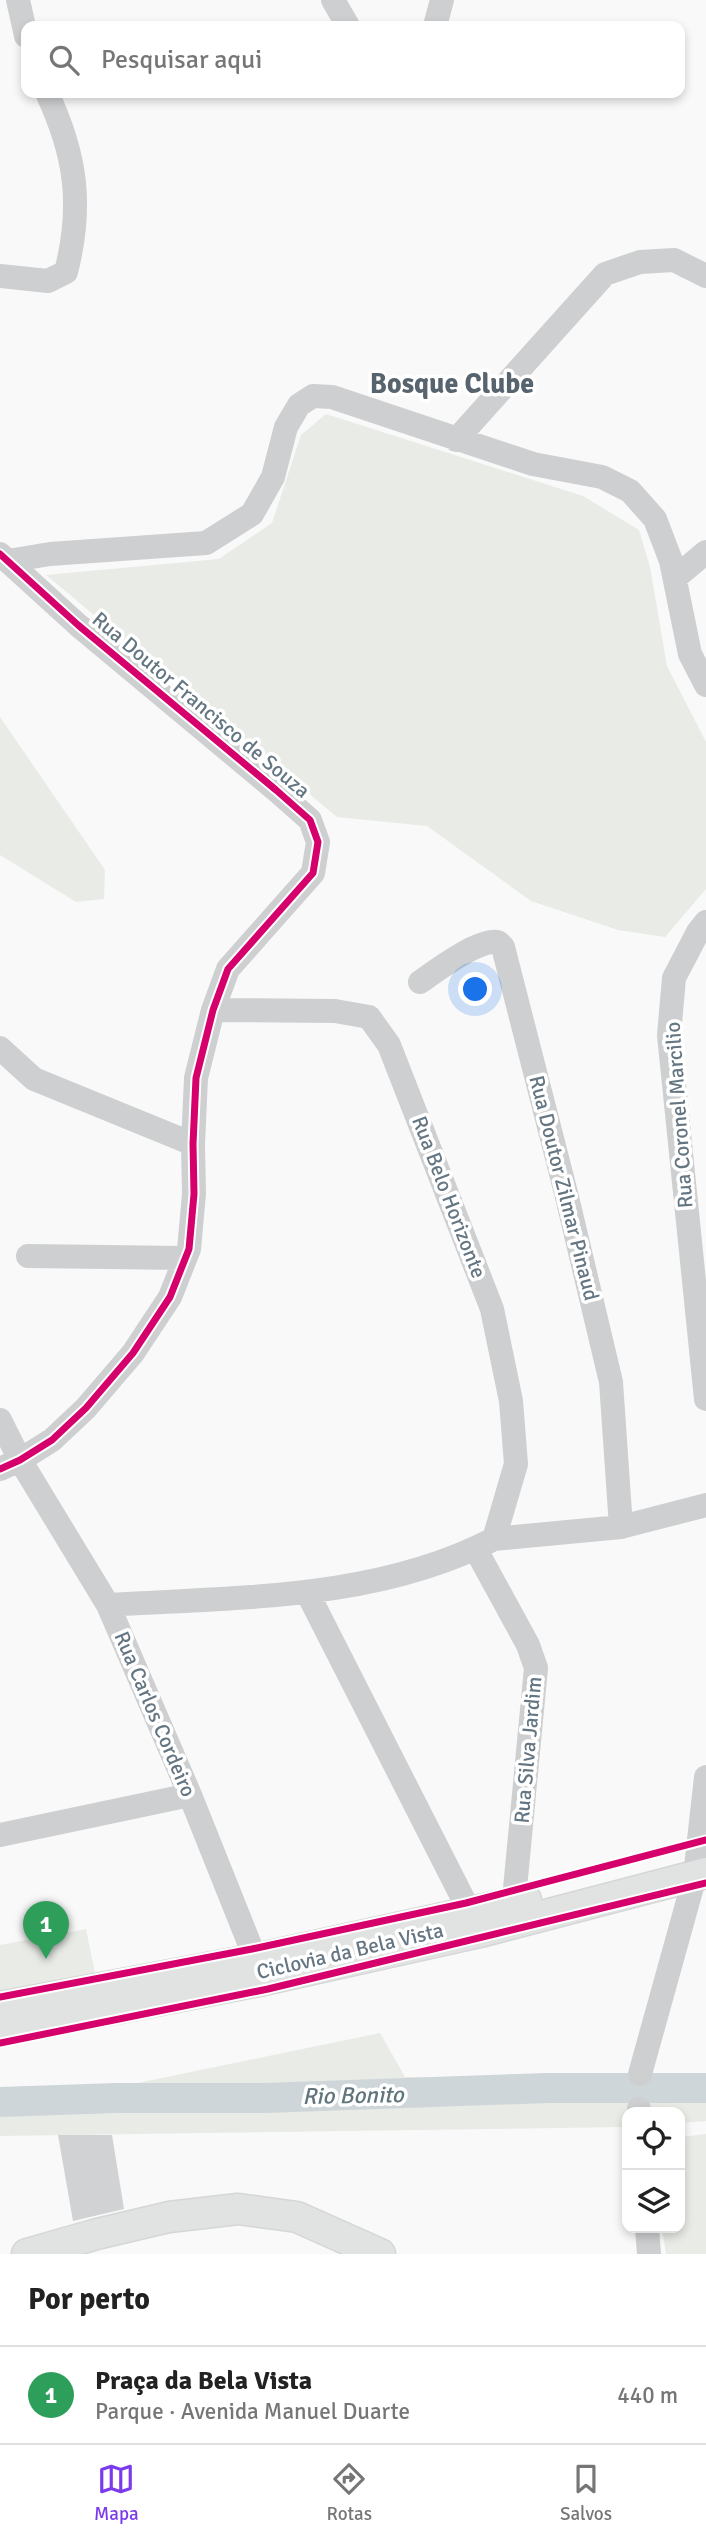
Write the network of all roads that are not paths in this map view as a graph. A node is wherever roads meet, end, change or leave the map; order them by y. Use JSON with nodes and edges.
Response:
{"nodes":[{"id":1,"x":18,"y":0,"type":"edge"},
{"id":2,"x":333,"y":0,"type":"edge"},
{"id":3,"x":442,"y":0,"type":"edge"},
{"id":4,"x":23,"y":21,"type":"edge"},
{"id":5,"x":345,"y":21,"type":"edge"},
{"id":6,"x":437,"y":21,"type":"edge"},
{"id":7,"x":49,"y":98,"type":"edge"},
{"id":8,"x":0,"y":276,"type":"edge"},
{"id":9,"x":706,"y":276,"type":"edge"},
{"id":10,"x":456,"y":440,"type":"junction"},
{"id":11,"x":706,"y":552,"type":"edge"},
{"id":12,"x":4,"y":557,"type":"edge"},
{"id":13,"x":675,"y":578,"type":"junction"},
{"id":14,"x":706,"y":685,"type":"edge"},
{"id":15,"x":706,"y":922,"type":"edge"},
{"id":16,"x":420,"y":982,"type":"dead end"},
{"id":17,"x":213,"y":1010,"type":"junction"},
{"id":18,"x":0,"y":1048,"type":"edge"},
{"id":19,"x":193,"y":1144,"type":"junction"},
{"id":20,"x":28,"y":1256,"type":"dead end"},
{"id":21,"x":185,"y":1258,"type":"junction"},
{"id":22,"x":705,"y":1386,"type":"edge"},
{"id":23,"x":0,"y":1420,"type":"edge"},
{"id":24,"x":10,"y":1464,"type":"edge"},
{"id":25,"x":706,"y":1505,"type":"edge"},
{"id":26,"x":621,"y":1527,"type":"junction"},
{"id":27,"x":485,"y":1544,"type":"junction"},
{"id":28,"x":307,"y":1592,"type":"junction"},
{"id":29,"x":108,"y":1605,"type":"junction"},
{"id":30,"x":706,"y":1777,"type":"edge"},
{"id":31,"x":190,"y":1795,"type":"junction"},
{"id":32,"x":0,"y":1835,"type":"edge"},
{"id":33,"x":701,"y":1865,"type":"edge"},
{"id":34,"x":513,"y":1913,"type":"junction"},
{"id":35,"x":475,"y":1922,"type":"junction"},
{"id":36,"x":260,"y":1969,"type":"junction"},
{"id":37,"x":0,"y":2007,"type":"edge"},
{"id":38,"x":0,"y":2031,"type":"edge"},
{"id":39,"x":640,"y":2074,"type":"dead end"},
{"id":40,"x":648,"y":2233,"type":"edge"},
{"id":41,"x":27,"y":2254,"type":"edge"},
{"id":42,"x":380,"y":2254,"type":"edge"},
{"id":43,"x":649,"y":2254,"type":"edge"}],
"edges":[{"from":1,"to":4,"type":"street"},
{"from":2,"to":5,"type":"street"},
{"from":3,"to":6,"type":"street"},
{"from":7,"to":8,"type":"street"},
{"from":9,"to":10,"type":"street"},
{"from":10,"to":12,"type":"street"},
{"from":10,"to":13,"type":"street"},
{"from":11,"to":13,"type":"street"},
{"from":12,"to":17,"type":"street","name":"Rua Doutor Francisco de Souza"},
{"from":13,"to":14,"type":"street"},
{"from":15,"to":22,"type":"street","name":"Rua Coronel Marcilio"},
{"from":16,"to":26,"type":"street","name":"Rua Doutor Zilmar Pinaud"},
{"from":17,"to":19,"type":"street","name":"Rua Doutor Francisco de Souza"},
{"from":17,"to":27,"type":"street","name":"Rua Belo Horizonte"},
{"from":18,"to":19,"type":"street"},
{"from":19,"to":21,"type":"street","name":"Rua Doutor Francisco de Souza"},
{"from":20,"to":21,"type":"street"},
{"from":21,"to":24,"type":"street","name":"Rua Doutor Francisco de Souza"},
{"from":23,"to":24,"type":"street","name":"Rua Carlos Cordeiro"},
{"from":24,"to":29,"type":"street","name":"Rua Carlos Cordeiro"},
{"from":25,"to":26,"type":"street"},
{"from":26,"to":27,"type":"street"},
{"from":27,"to":28,"type":"street"},
{"from":27,"to":34,"type":"street","name":"Rua Silva Jardim"},
{"from":28,"to":29,"type":"street"},
{"from":28,"to":35,"type":"street"},
{"from":29,"to":31,"type":"street","name":"Rua Carlos Cordeiro"},
{"from":30,"to":33,"type":"street"},
{"from":31,"to":32,"type":"street"},
{"from":31,"to":36,"type":"street","name":"Rua Carlos Cordeiro"},
{"from":33,"to":34,"type":"main road"},
{"from":33,"to":39,"type":"street"},
{"from":34,"to":35,"type":"main road"},
{"from":35,"to":36,"type":"main road"},
{"from":36,"to":37,"type":"main road"},
{"from":36,"to":38,"type":"main road"},
{"from":40,"to":43,"type":"street"},
{"from":41,"to":42,"type":"main road"}]}
